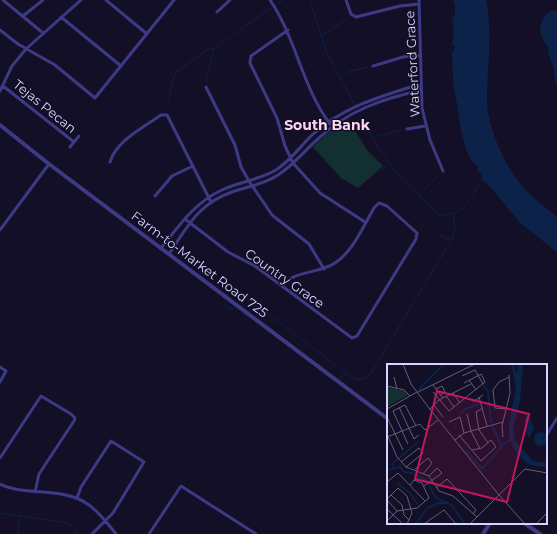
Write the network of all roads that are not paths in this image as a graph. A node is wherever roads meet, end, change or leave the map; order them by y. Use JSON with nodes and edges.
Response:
{"nodes":[{"id":1,"x":3,"y":0,"type":"edge"},
{"id":2,"x":43,"y":0,"type":"edge"},
{"id":3,"x":81,"y":0,"type":"edge"},
{"id":4,"x":106,"y":0,"type":"edge"},
{"id":5,"x":230,"y":0,"type":"edge"},
{"id":6,"x":270,"y":0,"type":"edge"},
{"id":7,"x":346,"y":0,"type":"edge"},
{"id":8,"x":171,"y":1,"type":"edge"},
{"id":9,"x":419,"y":2,"type":"edge"},
{"id":10,"x":217,"y":12,"type":"dead end"},
{"id":11,"x":23,"y":16,"type":"junction"},
{"id":12,"x":61,"y":17,"type":"junction"},
{"id":13,"x":0,"y":30,"type":"edge"},
{"id":14,"x":288,"y":30,"type":"junction"},
{"id":15,"x":43,"y":33,"type":"junction"},
{"id":16,"x":147,"y":34,"type":"junction"},
{"id":17,"x":26,"y":49,"type":"junction"},
{"id":18,"x":419,"y":55,"type":"junction"},
{"id":19,"x":121,"y":66,"type":"junction"},
{"id":20,"x":373,"y":66,"type":"dead end"},
{"id":21,"x":4,"y":86,"type":"junction"},
{"id":22,"x":420,"y":86,"type":"junction"},
{"id":23,"x":206,"y":87,"type":"dead end"},
{"id":24,"x":0,"y":91,"type":"edge"},
{"id":25,"x":329,"y":123,"type":"junction"},
{"id":26,"x":0,"y":125,"type":"edge"},
{"id":27,"x":426,"y":126,"type":"junction"},
{"id":28,"x":332,"y":127,"type":"junction"},
{"id":29,"x":407,"y":129,"type":"dead end"},
{"id":30,"x":79,"y":136,"type":"dead end"},
{"id":31,"x":74,"y":142,"type":"junction"},
{"id":32,"x":70,"y":147,"type":"dead end"},
{"id":33,"x":292,"y":157,"type":"junction"},
{"id":34,"x":110,"y":162,"type":"dead end"},
{"id":35,"x":294,"y":163,"type":"junction"},
{"id":36,"x":49,"y":164,"type":"junction"},
{"id":37,"x":193,"y":166,"type":"junction"},
{"id":38,"x":443,"y":171,"type":"dead end"},
{"id":39,"x":249,"y":181,"type":"junction"},
{"id":40,"x":253,"y":186,"type":"junction"},
{"id":41,"x":155,"y":196,"type":"dead end"},
{"id":42,"x":208,"y":198,"type":"junction"},
{"id":43,"x":211,"y":202,"type":"junction"},
{"id":44,"x":185,"y":219,"type":"junction"},
{"id":45,"x":365,"y":222,"type":"junction"},
{"id":46,"x":190,"y":223,"type":"junction"},
{"id":47,"x":0,"y":230,"type":"edge"},
{"id":48,"x":171,"y":237,"type":"junction"},
{"id":49,"x":176,"y":241,"type":"junction"},
{"id":50,"x":161,"y":248,"type":"junction"},
{"id":51,"x":170,"y":254,"type":"junction"},
{"id":52,"x":324,"y":269,"type":"junction"},
{"id":53,"x":282,"y":286,"type":"junction"},
{"id":54,"x":0,"y":367,"type":"edge"},
{"id":55,"x":0,"y":382,"type":"edge"},
{"id":56,"x":387,"y":417,"type":"edge"},
{"id":57,"x":557,"y":418,"type":"edge"},
{"id":58,"x":547,"y":434,"type":"edge"},
{"id":59,"x":0,"y":458,"type":"edge"},
{"id":60,"x":0,"y":484,"type":"edge"},
{"id":61,"x":35,"y":492,"type":"junction"},
{"id":62,"x":77,"y":498,"type":"junction"},
{"id":63,"x":106,"y":522,"type":"junction"},
{"id":64,"x":489,"y":524,"type":"edge"},
{"id":65,"x":525,"y":524,"type":"edge"},
{"id":66,"x":92,"y":534,"type":"edge"},
{"id":67,"x":116,"y":534,"type":"edge"},
{"id":68,"x":149,"y":534,"type":"edge"},
{"id":69,"x":256,"y":534,"type":"edge"},
{"id":70,"x":483,"y":534,"type":"edge"},
{"id":71,"x":540,"y":534,"type":"edge"}],
"edges":[{"from":1,"to":11,"type":"street"},
{"from":2,"to":11,"type":"street"},
{"from":3,"to":12,"type":"street"},
{"from":4,"to":16,"type":"street"},
{"from":5,"to":10,"type":"street"},
{"from":6,"to":14,"type":"street"},
{"from":7,"to":9,"type":"street"},
{"from":8,"to":16,"type":"street"},
{"from":9,"to":18,"type":"street","name":"Waterford Grace"},
{"from":11,"to":15,"type":"street"},
{"from":12,"to":15,"type":"street"},
{"from":12,"to":19,"type":"street"},
{"from":13,"to":17,"type":"street"},
{"from":14,"to":25,"type":"street"},
{"from":14,"to":33,"type":"street"},
{"from":15,"to":17,"type":"street"},
{"from":16,"to":19,"type":"street"},
{"from":17,"to":19,"type":"street"},
{"from":17,"to":21,"type":"street"},
{"from":18,"to":20,"type":"street"},
{"from":18,"to":22,"type":"street","name":"Waterford Grace"},
{"from":21,"to":24,"type":"street"},
{"from":21,"to":31,"type":"street","name":"Tejas Pecan"},
{"from":22,"to":25,"type":"street"},
{"from":22,"to":27,"type":"street","name":"Waterford Grace"},
{"from":22,"to":28,"type":"street"},
{"from":23,"to":39,"type":"street"},
{"from":25,"to":28,"type":"street"},
{"from":25,"to":33,"type":"street"},
{"from":26,"to":36,"type":"street","name":"Farm-to-Market Road 725"},
{"from":27,"to":29,"type":"street"},
{"from":27,"to":38,"type":"street","name":"Waterford Grace"},
{"from":28,"to":35,"type":"street"},
{"from":30,"to":31,"type":"street"},
{"from":31,"to":32,"type":"street"},
{"from":33,"to":35,"type":"street"},
{"from":33,"to":39,"type":"street"},
{"from":34,"to":37,"type":"street"},
{"from":35,"to":40,"type":"street"},
{"from":35,"to":45,"type":"street"},
{"from":36,"to":47,"type":"street"},
{"from":36,"to":50,"type":"street","name":"Farm-to-Market Road 725"},
{"from":37,"to":41,"type":"street"},
{"from":37,"to":42,"type":"street"},
{"from":39,"to":40,"type":"street"},
{"from":39,"to":42,"type":"street"},
{"from":40,"to":43,"type":"street"},
{"from":40,"to":52,"type":"street"},
{"from":42,"to":43,"type":"street"},
{"from":42,"to":44,"type":"street"},
{"from":43,"to":46,"type":"street"},
{"from":44,"to":46,"type":"street","name":"Country Grace"},
{"from":44,"to":48,"type":"street"},
{"from":45,"to":52,"type":"street"},
{"from":45,"to":53,"type":"street","name":"Country Grace"},
{"from":46,"to":49,"type":"street"},
{"from":46,"to":53,"type":"street","name":"Country Grace"},
{"from":48,"to":49,"type":"street"},
{"from":48,"to":50,"type":"street"},
{"from":49,"to":51,"type":"street"},
{"from":50,"to":51,"type":"street","name":"Farm-to-Market Road 725"},
{"from":51,"to":56,"type":"street","name":"Farm-to-Market Road 725"},
{"from":52,"to":53,"type":"street"},
{"from":54,"to":55,"type":"street"},
{"from":57,"to":58,"type":"street"},
{"from":59,"to":61,"type":"street"},
{"from":60,"to":61,"type":"street"},
{"from":61,"to":62,"type":"street"},
{"from":62,"to":63,"type":"street"},
{"from":62,"to":63,"type":"street"},
{"from":63,"to":66,"type":"street"},
{"from":63,"to":67,"type":"street"},
{"from":64,"to":70,"type":"street"},
{"from":65,"to":71,"type":"street"},
{"from":68,"to":69,"type":"street"}]}
